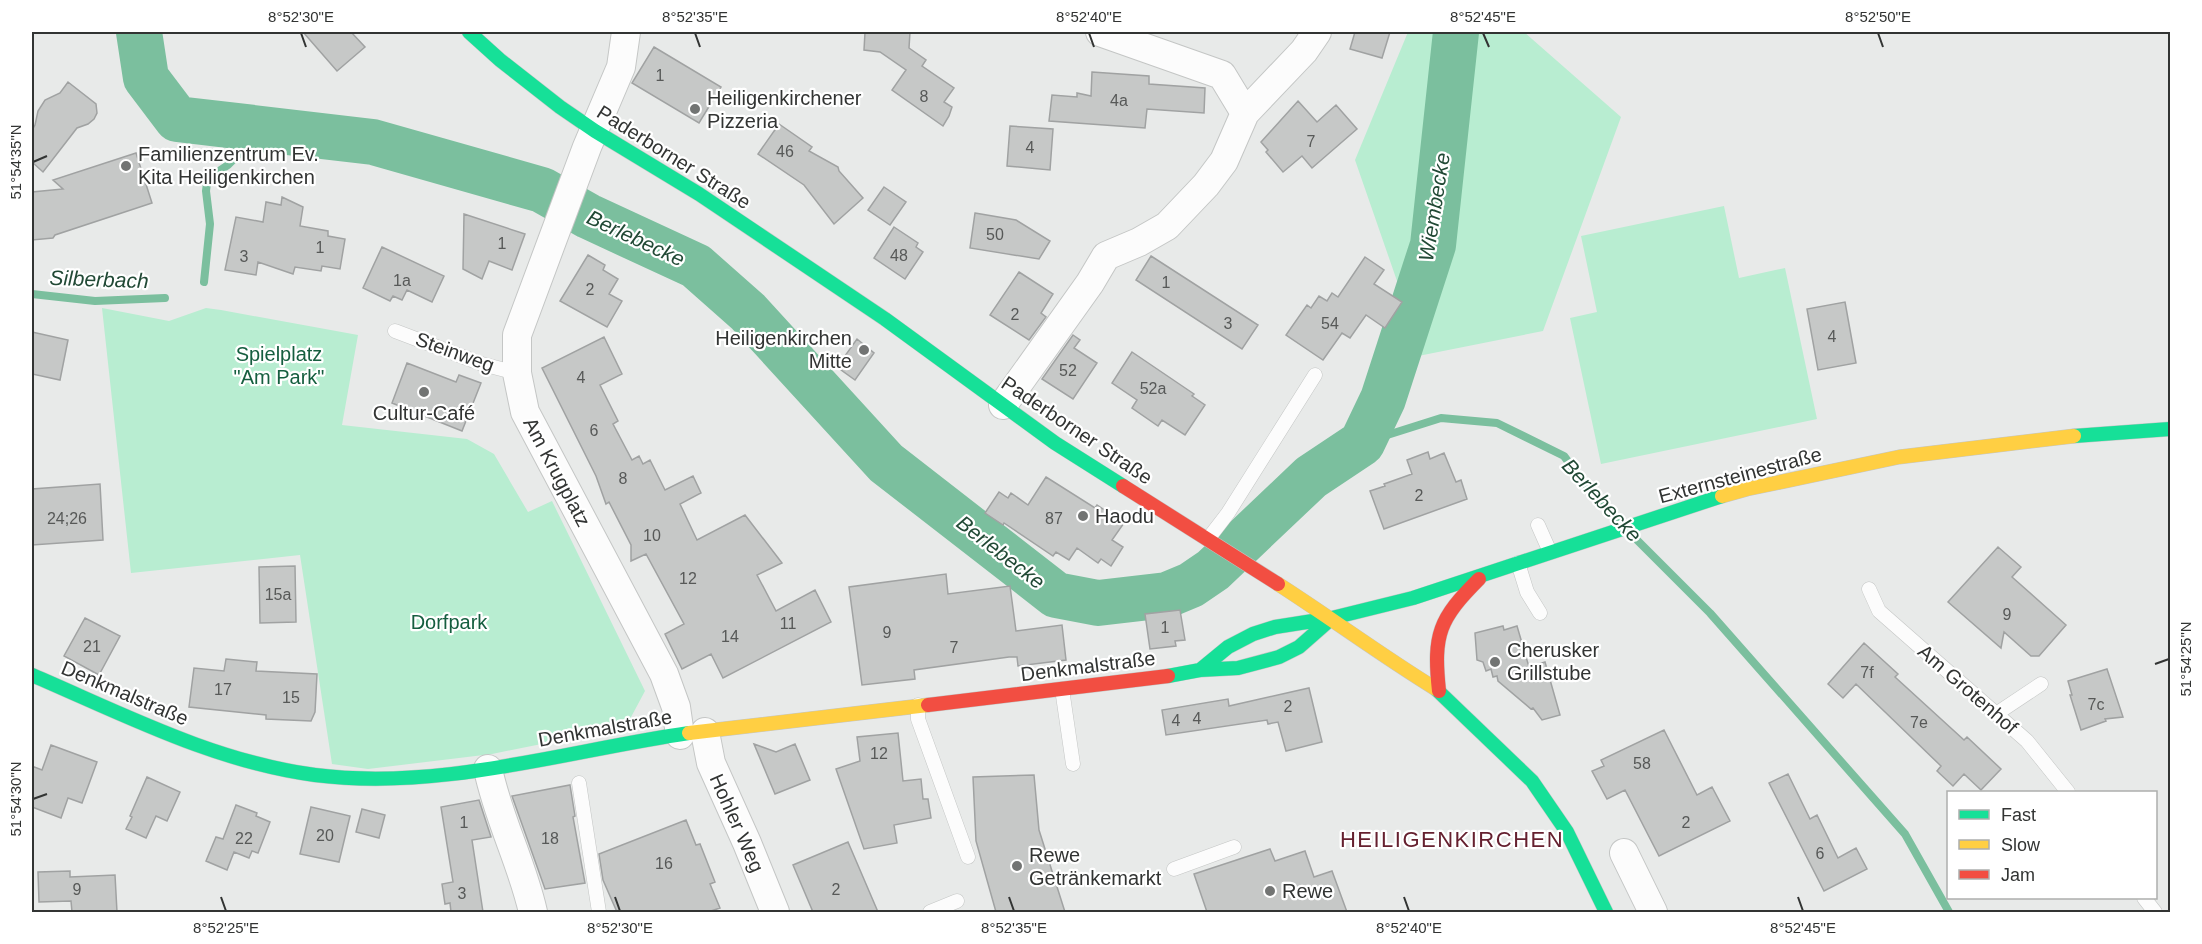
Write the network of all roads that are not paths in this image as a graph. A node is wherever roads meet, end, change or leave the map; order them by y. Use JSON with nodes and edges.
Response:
{"nodes":[{"id":1,"x":470,"y":32,"type":"edge"},
{"id":2,"x":626,"y":32,"type":"edge"},
{"id":3,"x":1100,"y":32,"type":"edge"},
{"id":4,"x":1317,"y":32,"type":"edge"},
{"id":5,"x":1245,"y":113,"type":"junction"},
{"id":6,"x":595,"y":130,"type":"junction"},
{"id":7,"x":395,"y":331,"type":"dead end"},
{"id":8,"x":517,"y":373,"type":"junction"},
{"id":9,"x":1315,"y":375,"type":"dead end"},
{"id":10,"x":1003,"y":405,"type":"junction"},
{"id":11,"x":2170,"y":429,"type":"edge"},
{"id":12,"x":1538,"y":525,"type":"dead end"},
{"id":13,"x":1208,"y":539,"type":"junction"},
{"id":14,"x":1550,"y":552,"type":"junction"},
{"id":15,"x":1518,"y":563,"type":"junction"},
{"id":16,"x":1482,"y":576,"type":"junction"},
{"id":17,"x":1869,"y":589,"type":"dead end"},
{"id":18,"x":1540,"y":613,"type":"dead end"},
{"id":19,"x":1332,"y":618,"type":"junction"},
{"id":20,"x":1200,"y":670,"type":"junction"},
{"id":21,"x":32,"y":675,"type":"edge"},
{"id":22,"x":2041,"y":684,"type":"dead end"},
{"id":23,"x":1062,"y":689,"type":"junction"},
{"id":24,"x":1439,"y":691,"type":"junction"},
{"id":25,"x":918,"y":705,"type":"junction"},
{"id":26,"x":1996,"y":714,"type":"junction"},
{"id":27,"x":692,"y":733,"type":"junction"},
{"id":28,"x":1073,"y":764,"type":"dead end"},
{"id":29,"x":488,"y":768,"type":"junction"},
{"id":30,"x":579,"y":783,"type":"dead end"},
{"id":31,"x":2067,"y":791,"type":"edge"},
{"id":32,"x":1234,"y":847,"type":"dead end"},
{"id":33,"x":1624,"y":854,"type":"dead end"},
{"id":34,"x":968,"y":857,"type":"dead end"},
{"id":35,"x":1174,"y":869,"type":"dead end"},
{"id":36,"x":2145,"y":899,"type":"edge"},
{"id":37,"x":957,"y":901,"type":"dead end"},
{"id":38,"x":533,"y":912,"type":"edge"},
{"id":39,"x":600,"y":912,"type":"edge"},
{"id":40,"x":775,"y":912,"type":"edge"},
{"id":41,"x":930,"y":912,"type":"edge"},
{"id":42,"x":1606,"y":912,"type":"edge"},
{"id":43,"x":1653,"y":912,"type":"edge"},
{"id":44,"x":2155,"y":912,"type":"edge"}],
"edges":[{"from":1,"to":6,"type":"main road","name":"Paderborner Straße"},
{"from":2,"to":6,"type":"street","name":"Am Krugplatz"},
{"from":3,"to":5,"type":"street"},
{"from":4,"to":5,"type":"street"},
{"from":5,"to":10,"type":"street"},
{"from":6,"to":8,"type":"street","name":"Am Krugplatz"},
{"from":6,"to":10,"type":"main road","name":"Paderborner Straße"},
{"from":7,"to":8,"type":"lane","name":"Steinweg"},
{"from":8,"to":27,"type":"street","name":"Am Krugplatz"},
{"from":9,"to":13,"type":"lane"},
{"from":10,"to":13,"type":"main road","name":"Paderborner Straße"},
{"from":11,"to":14,"type":"main road","name":"Externsteinestraße"},
{"from":12,"to":14,"type":"lane"},
{"from":13,"to":19,"type":"main road","name":"Paderborner Straße"},
{"from":14,"to":15,"type":"main road","name":"Externsteinestraße"},
{"from":15,"to":16,"type":"main road","name":"Externsteinestraße"},
{"from":15,"to":18,"type":"lane"},
{"from":16,"to":19,"type":"main road","name":"Externsteinestraße"},
{"from":16,"to":24,"type":"main road"},
{"from":17,"to":26,"type":"lane","name":"Am Grotenhof"},
{"from":19,"to":20,"type":"main road","name":"Denkmalstraße"},
{"from":19,"to":20,"type":"main road","name":"Denkmalstraße"},
{"from":19,"to":24,"type":"main road","name":"Paderborner Straße"},
{"from":20,"to":23,"type":"main road","name":"Denkmalstraße"},
{"from":21,"to":29,"type":"main road","name":"Denkmalstraße"},
{"from":22,"to":26,"type":"lane"},
{"from":23,"to":25,"type":"main road","name":"Denkmalstraße"},
{"from":23,"to":28,"type":"lane"},
{"from":24,"to":42,"type":"main road","name":"Paderborner Straße"},
{"from":25,"to":27,"type":"main road","name":"Denkmalstraße"},
{"from":25,"to":34,"type":"lane"},
{"from":26,"to":31,"type":"lane","name":"Am Grotenhof"},
{"from":27,"to":29,"type":"main road","name":"Denkmalstraße"},
{"from":27,"to":40,"type":"street","name":"Hohler Weg"},
{"from":29,"to":38,"type":"street"},
{"from":30,"to":39,"type":"lane"},
{"from":32,"to":35,"type":"lane"},
{"from":33,"to":43,"type":"street"},
{"from":36,"to":44,"type":"lane"},
{"from":37,"to":41,"type":"lane"}]}
